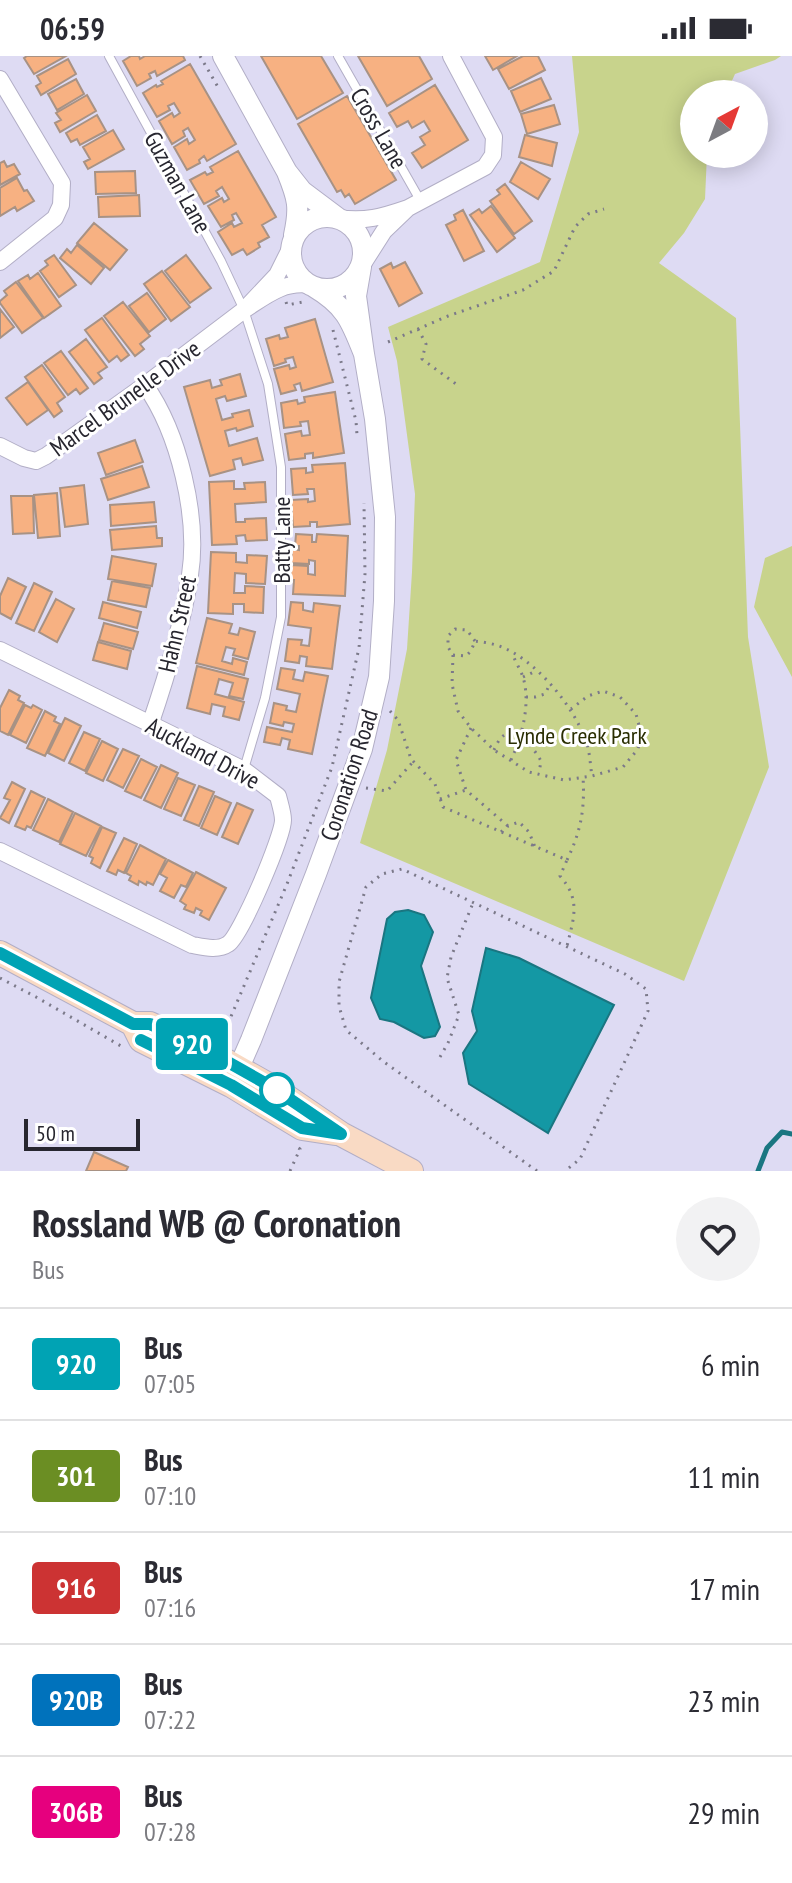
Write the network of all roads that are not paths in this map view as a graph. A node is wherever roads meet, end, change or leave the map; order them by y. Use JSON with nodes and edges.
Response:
{"nodes":[{"id":1,"x":109,"y":56,"type":"edge"},
{"id":2,"x":223,"y":56,"type":"edge"},
{"id":3,"x":338,"y":56,"type":"edge"},
{"id":4,"x":451,"y":56,"type":"edge"},
{"id":5,"x":0,"y":79,"type":"edge"},
{"id":6,"x":287,"y":172,"type":"junction"},
{"id":7,"x":414,"y":204,"type":"junction"},
{"id":8,"x":338,"y":218,"type":"junction"},
{"id":9,"x":292,"y":245,"type":"junction"},
{"id":10,"x":0,"y":262,"type":"edge"},
{"id":11,"x":361,"y":267,"type":"junction"},
{"id":12,"x":311,"y":295,"type":"junction"},
{"id":13,"x":244,"y":310,"type":"junction"},
{"id":14,"x":364,"y":354,"type":"junction"},
{"id":15,"x":145,"y":385,"type":"junction"},
{"id":16,"x":0,"y":446,"type":"edge"},
{"id":17,"x":0,"y":650,"type":"edge"},
{"id":18,"x":150,"y":725,"type":"junction"},
{"id":19,"x":244,"y":770,"type":"junction"},
{"id":20,"x":0,"y":851,"type":"edge"},
{"id":21,"x":0,"y":953,"type":"edge"},
{"id":22,"x":235,"y":1076,"type":"junction"},
{"id":23,"x":411,"y":1171,"type":"edge"}],
"edges":[{"from":1,"to":13,"type":"lane","name":"Guzman Lane"},
{"from":2,"to":6,"type":"street"},
{"from":3,"to":7,"type":"lane","name":"Cross Lane"},
{"from":4,"to":7,"type":"street"},
{"from":5,"to":10,"type":"street"},
{"from":6,"to":8,"type":"street"},
{"from":6,"to":9,"type":"street"},
{"from":7,"to":8,"type":"street"},
{"from":7,"to":11,"type":"street"},
{"from":8,"to":9,"type":"street"},
{"from":8,"to":11,"type":"street"},
{"from":9,"to":12,"type":"street"},
{"from":9,"to":13,"type":"street","name":"Marcel Brunelle Drive"},
{"from":11,"to":12,"type":"street"},
{"from":11,"to":14,"type":"street","name":"Coronation Road"},
{"from":12,"to":13,"type":"street","name":"Marcel Brunelle Drive"},
{"from":12,"to":14,"type":"street","name":"Coronation Road"},
{"from":13,"to":15,"type":"street","name":"Marcel Brunelle Drive"},
{"from":13,"to":19,"type":"lane","name":"Batty Lane"},
{"from":14,"to":22,"type":"street","name":"Coronation Road"},
{"from":15,"to":16,"type":"street","name":"Marcel Brunelle Drive"},
{"from":15,"to":18,"type":"street","name":"Hahn Street"},
{"from":17,"to":18,"type":"street","name":"Auckland Drive"},
{"from":18,"to":19,"type":"street","name":"Auckland Drive"},
{"from":19,"to":20,"type":"street","name":"Auckland Drive"},
{"from":21,"to":22,"type":"main road"},
{"from":22,"to":23,"type":"main road"}]}
